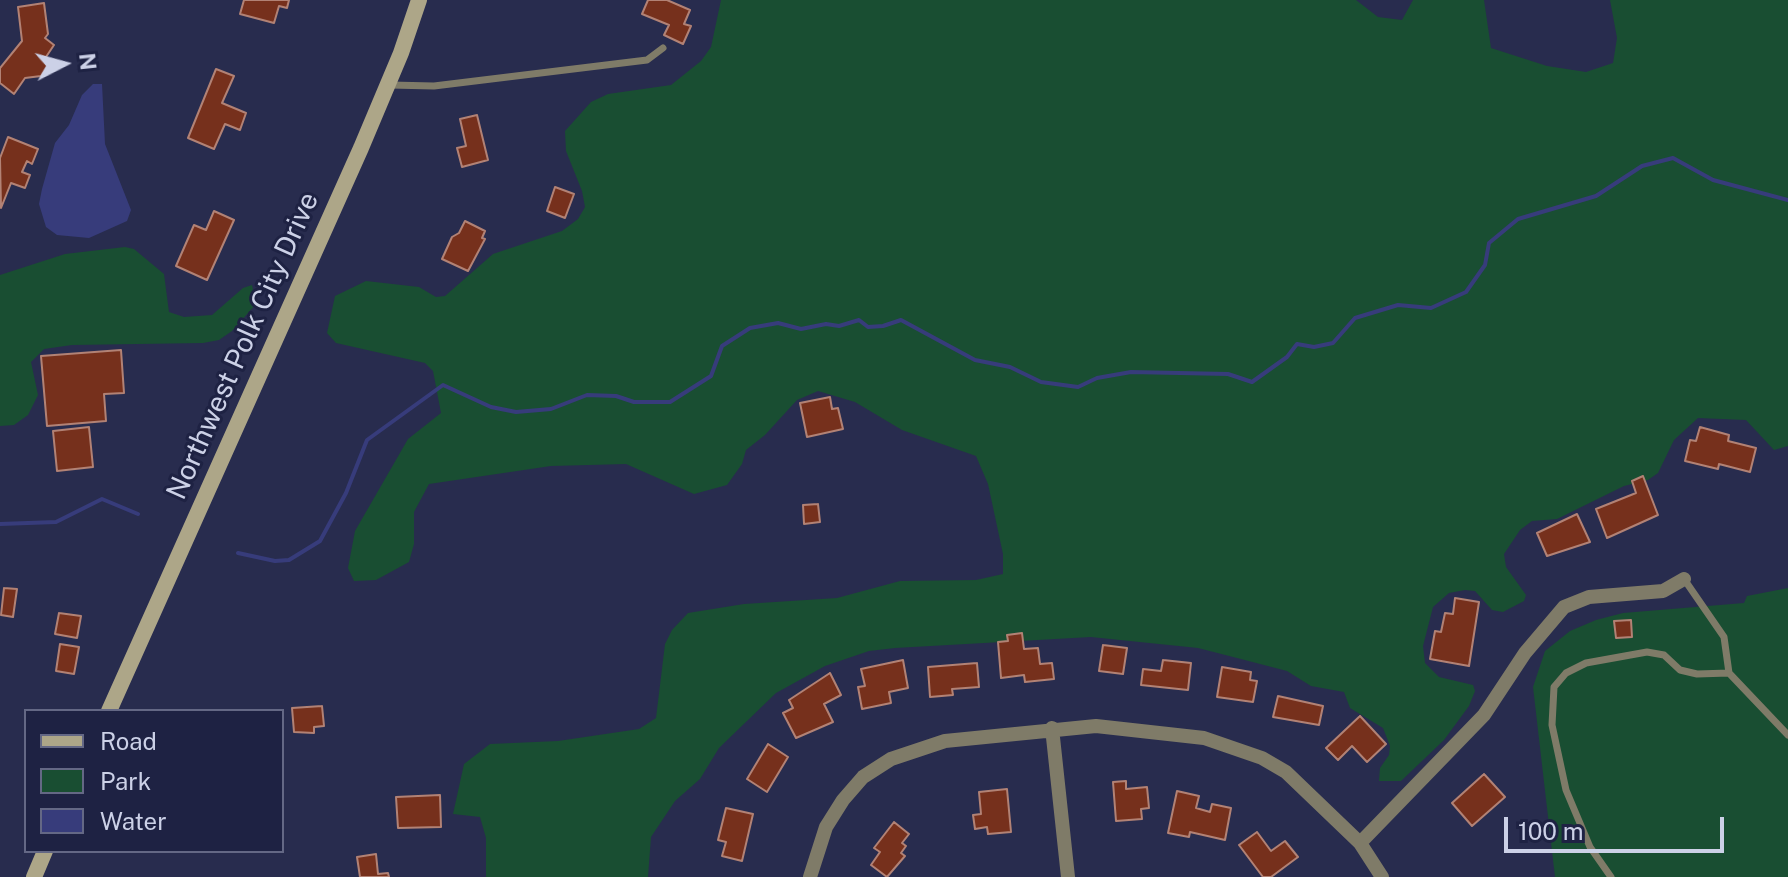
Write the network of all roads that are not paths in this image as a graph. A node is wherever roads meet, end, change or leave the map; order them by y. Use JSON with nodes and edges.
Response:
{"nodes":[{"id":1,"x":419,"y":0,"type":"edge"},
{"id":2,"x":663,"y":48,"type":"dead end"},
{"id":3,"x":388,"y":85,"type":"junction"},
{"id":4,"x":1684,"y":579,"type":"joint"},
{"id":5,"x":1729,"y":673,"type":"junction"},
{"id":6,"x":110,"y":709,"type":"edge"},
{"id":7,"x":1052,"y":728,"type":"junction"},
{"id":8,"x":1788,"y":735,"type":"edge"},
{"id":9,"x":1360,"y":843,"type":"junction"},
{"id":10,"x":44,"y":853,"type":"edge"},
{"id":11,"x":34,"y":877,"type":"edge"},
{"id":12,"x":810,"y":877,"type":"edge"},
{"id":13,"x":1068,"y":877,"type":"edge"},
{"id":14,"x":1382,"y":877,"type":"edge"},
{"id":15,"x":1611,"y":877,"type":"edge"}],
"edges":[{"from":1,"to":3,"type":"street","name":"Northwest Polk City Drive"},
{"from":2,"to":3,"type":"lane"},
{"from":3,"to":6,"type":"street","name":"Northwest Polk City Drive"},
{"from":4,"to":5,"type":"lane"},
{"from":4,"to":9,"type":"street"},
{"from":5,"to":8,"type":"lane"},
{"from":5,"to":15,"type":"lane"},
{"from":7,"to":9,"type":"street"},
{"from":7,"to":12,"type":"street"},
{"from":7,"to":13,"type":"street"},
{"from":9,"to":14,"type":"street"},
{"from":10,"to":11,"type":"street"}]}
